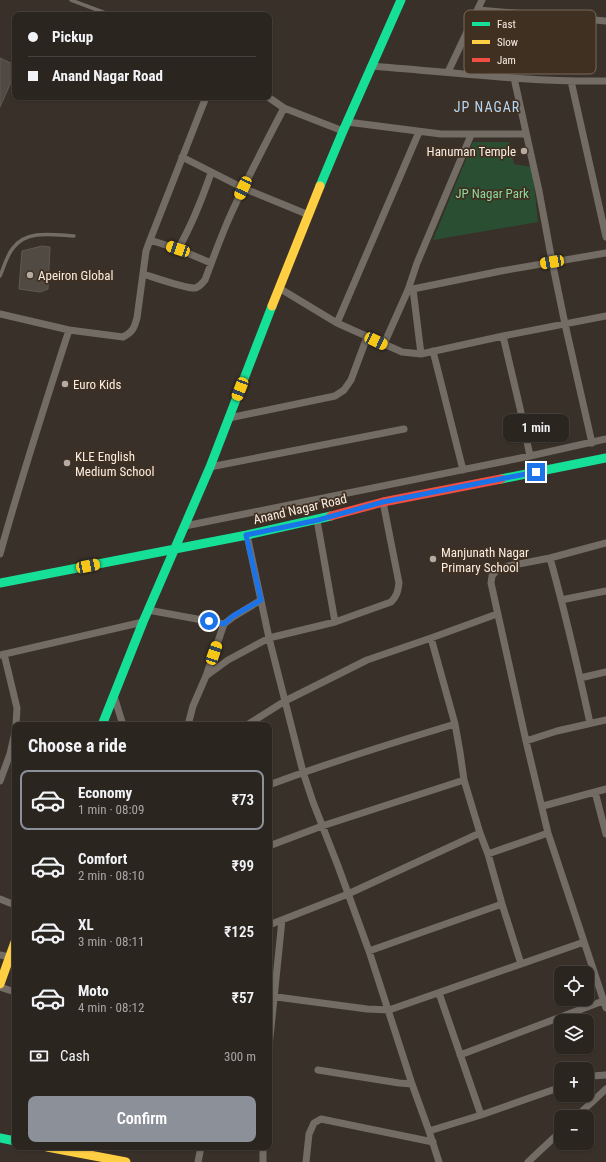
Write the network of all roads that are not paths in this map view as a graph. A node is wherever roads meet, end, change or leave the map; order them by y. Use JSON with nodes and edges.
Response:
{"nodes":[{"id":1,"x":71,"y":0,"type":"edge"},
{"id":2,"x":400,"y":0,"type":"edge"},
{"id":3,"x":482,"y":0,"type":"edge"},
{"id":4,"x":478,"y":10,"type":"edge"},
{"id":5,"x":103,"y":12,"type":"edge"},
{"id":6,"x":596,"y":20,"type":"edge"},
{"id":7,"x":606,"y":21,"type":"edge"},
{"id":8,"x":464,"y":39,"type":"edge"},
{"id":9,"x":370,"y":66,"type":"junction"},
{"id":10,"x":448,"y":72,"type":"junction"},
{"id":11,"x":464,"y":73,"type":"edge"},
{"id":12,"x":470,"y":74,"type":"edge"},
{"id":13,"x":514,"y":78,"type":"junction"},
{"id":14,"x":571,"y":81,"type":"junction"},
{"id":15,"x":606,"y":81,"type":"edge"},
{"id":16,"x":205,"y":100,"type":"edge"},
{"id":17,"x":272,"y":100,"type":"edge"},
{"id":18,"x":284,"y":108,"type":"junction"},
{"id":19,"x":347,"y":122,"type":"junction"},
{"id":20,"x":343,"y":131,"type":"junction"},
{"id":21,"x":419,"y":132,"type":"junction"},
{"id":22,"x":526,"y":134,"type":"junction"},
{"id":23,"x":471,"y":135,"type":"junction"},
{"id":24,"x":182,"y":157,"type":"junction"},
{"id":25,"x":211,"y":173,"type":"junction"},
{"id":26,"x":243,"y":188,"type":"junction"},
{"id":27,"x":309,"y":215,"type":"junction"},
{"id":28,"x":74,"y":236,"type":"dead end"},
{"id":29,"x":606,"y":237,"type":"edge"},
{"id":30,"x":150,"y":240,"type":"junction"},
{"id":31,"x":178,"y":249,"type":"junction"},
{"id":32,"x":606,"y":253,"type":"edge"},
{"id":33,"x":552,"y":262,"type":"junction"},
{"id":34,"x":211,"y":263,"type":"junction"},
{"id":35,"x":143,"y":274,"type":"junction"},
{"id":36,"x":0,"y":276,"type":"edge"},
{"id":37,"x":279,"y":288,"type":"junction"},
{"id":38,"x":410,"y":290,"type":"junction"},
{"id":39,"x":0,"y":314,"type":"edge"},
{"id":40,"x":606,"y":316,"type":"edge"},
{"id":41,"x":337,"y":323,"type":"junction"},
{"id":42,"x":564,"y":324,"type":"junction"},
{"id":43,"x":69,"y":330,"type":"junction"},
{"id":44,"x":503,"y":336,"type":"junction"},
{"id":45,"x":367,"y":337,"type":"junction"},
{"id":46,"x":384,"y":344,"type":"junction"},
{"id":47,"x":433,"y":351,"type":"junction"},
{"id":48,"x":421,"y":354,"type":"junction"},
{"id":49,"x":228,"y":418,"type":"junction"},
{"id":50,"x":404,"y":429,"type":"dead end"},
{"id":51,"x":606,"y":439,"type":"edge"},
{"id":52,"x":592,"y":443,"type":"junction"},
{"id":53,"x":530,"y":456,"type":"junction"},
{"id":54,"x":606,"y":458,"type":"edge"},
{"id":55,"x":210,"y":467,"type":"junction"},
{"id":56,"x":463,"y":470,"type":"junction"},
{"id":57,"x":383,"y":502,"type":"junction"},
{"id":58,"x":318,"y":520,"type":"junction"},
{"id":59,"x":185,"y":526,"type":"junction"},
{"id":60,"x":246,"y":535,"type":"junction"},
{"id":61,"x":606,"y":543,"type":"edge"},
{"id":62,"x":175,"y":549,"type":"junction"},
{"id":63,"x":0,"y":554,"type":"edge"},
{"id":64,"x":550,"y":558,"type":"junction"},
{"id":65,"x":0,"y":583,"type":"edge"},
{"id":66,"x":606,"y":591,"type":"edge"},
{"id":67,"x":261,"y":600,"type":"junction"},
{"id":68,"x":561,"y":600,"type":"junction"},
{"id":69,"x":148,"y":610,"type":"junction"},
{"id":70,"x":497,"y":614,"type":"junction"},
{"id":71,"x":143,"y":622,"type":"junction"},
{"id":72,"x":335,"y":622,"type":"junction"},
{"id":73,"x":224,"y":624,"type":"junction"},
{"id":74,"x":269,"y":638,"type":"junction"},
{"id":75,"x":431,"y":638,"type":"junction"},
{"id":76,"x":2,"y":654,"type":"edge"},
{"id":77,"x":606,"y":672,"type":"edge"},
{"id":78,"x":206,"y":676,"type":"junction"},
{"id":79,"x":580,"y":678,"type":"junction"},
{"id":80,"x":114,"y":696,"type":"junction"},
{"id":81,"x":285,"y":701,"type":"junction"},
{"id":82,"x":606,"y":720,"type":"edge"},
{"id":83,"x":16,"y":722,"type":"edge"},
{"id":84,"x":103,"y":722,"type":"edge"},
{"id":85,"x":122,"y":722,"type":"edge"},
{"id":86,"x":189,"y":722,"type":"edge"},
{"id":87,"x":252,"y":722,"type":"edge"},
{"id":88,"x":590,"y":723,"type":"junction"},
{"id":89,"x":455,"y":724,"type":"junction"},
{"id":90,"x":526,"y":741,"type":"junction"},
{"id":91,"x":12,"y":745,"type":"edge"},
{"id":92,"x":303,"y":772,"type":"junction"},
{"id":93,"x":464,"y":780,"type":"junction"},
{"id":94,"x":0,"y":781,"type":"edge"},
{"id":95,"x":272,"y":784,"type":"edge"},
{"id":96,"x":606,"y":789,"type":"edge"},
{"id":97,"x":595,"y":792,"type":"junction"},
{"id":98,"x":543,"y":806,"type":"junction"},
{"id":99,"x":322,"y":826,"type":"junction"},
{"id":100,"x":605,"y":829,"type":"edge"},
{"id":101,"x":480,"y":833,"type":"junction"},
{"id":102,"x":548,"y":833,"type":"junction"},
{"id":103,"x":272,"y":845,"type":"edge"},
{"id":104,"x":488,"y":854,"type":"junction"},
{"id":105,"x":348,"y":894,"type":"junction"},
{"id":106,"x":0,"y":900,"type":"edge"},
{"id":107,"x":12,"y":904,"type":"edge"},
{"id":108,"x":502,"y":904,"type":"junction"},
{"id":109,"x":282,"y":920,"type":"junction"},
{"id":110,"x":272,"y":924,"type":"edge"},
{"id":111,"x":584,"y":942,"type":"junction"},
{"id":112,"x":12,"y":950,"type":"edge"},
{"id":113,"x":369,"y":950,"type":"junction"},
{"id":114,"x":0,"y":954,"type":"edge"},
{"id":115,"x":9,"y":957,"type":"junction"},
{"id":116,"x":521,"y":964,"type":"junction"},
{"id":117,"x":0,"y":985,"type":"edge"},
{"id":118,"x":12,"y":991,"type":"edge"},
{"id":119,"x":439,"y":993,"type":"junction"},
{"id":120,"x":272,"y":996,"type":"edge"},
{"id":121,"x":603,"y":1001,"type":"junction"},
{"id":122,"x":606,"y":1008,"type":"edge"},
{"id":123,"x":388,"y":1010,"type":"junction"},
{"id":124,"x":460,"y":1055,"type":"junction"},
{"id":125,"x":318,"y":1070,"type":"dead end"},
{"id":126,"x":606,"y":1075,"type":"edge"},
{"id":127,"x":594,"y":1076,"type":"edge"},
{"id":128,"x":412,"y":1084,"type":"junction"},
{"id":129,"x":554,"y":1089,"type":"edge"},
{"id":130,"x":606,"y":1089,"type":"edge"},
{"id":131,"x":584,"y":1110,"type":"edge"},
{"id":132,"x":481,"y":1115,"type":"junction"},
{"id":133,"x":429,"y":1131,"type":"junction"},
{"id":134,"x":554,"y":1138,"type":"edge"},
{"id":135,"x":0,"y":1141,"type":"edge"},
{"id":136,"x":12,"y":1141,"type":"edge"},
{"id":137,"x":433,"y":1142,"type":"junction"},
{"id":138,"x":63,"y":1150,"type":"edge"},
{"id":139,"x":200,"y":1150,"type":"edge"},
{"id":140,"x":263,"y":1150,"type":"edge"},
{"id":141,"x":126,"y":1162,"type":"edge"},
{"id":142,"x":198,"y":1162,"type":"edge"},
{"id":143,"x":263,"y":1162,"type":"edge"},
{"id":144,"x":306,"y":1162,"type":"edge"},
{"id":145,"x":438,"y":1162,"type":"edge"},
{"id":146,"x":528,"y":1162,"type":"edge"}],
"edges":[{"from":1,"to":5,"type":"lane"},
{"from":2,"to":9,"type":"street"},
{"from":3,"to":4,"type":"street"},
{"from":6,"to":7,"type":"street"},
{"from":8,"to":10,"type":"street"},
{"from":9,"to":10,"type":"street"},
{"from":9,"to":19,"type":"street"},
{"from":10,"to":11,"type":"street"},
{"from":12,"to":13,"type":"street"},
{"from":13,"to":14,"type":"street"},
{"from":13,"to":22,"type":"street"},
{"from":14,"to":15,"type":"street"},
{"from":14,"to":29,"type":"street"},
{"from":16,"to":24,"type":"street"},
{"from":17,"to":18,"type":"street"},
{"from":18,"to":20,"type":"street"},
{"from":18,"to":26,"type":"street"},
{"from":19,"to":20,"type":"street"},
{"from":19,"to":21,"type":"street"},
{"from":20,"to":27,"type":"street"},
{"from":21,"to":23,"type":"street"},
{"from":21,"to":41,"type":"street"},
{"from":22,"to":23,"type":"street"},
{"from":22,"to":33,"type":"street"},
{"from":23,"to":38,"type":"street"},
{"from":24,"to":25,"type":"street"},
{"from":24,"to":30,"type":"street"},
{"from":25,"to":26,"type":"street"},
{"from":25,"to":31,"type":"street"},
{"from":26,"to":27,"type":"street"},
{"from":26,"to":34,"type":"street"},
{"from":27,"to":37,"type":"street"},
{"from":28,"to":36,"type":"lane"},
{"from":30,"to":31,"type":"street"},
{"from":30,"to":35,"type":"street"},
{"from":31,"to":34,"type":"street"},
{"from":32,"to":33,"type":"street"},
{"from":33,"to":38,"type":"street"},
{"from":33,"to":42,"type":"street"},
{"from":34,"to":35,"type":"street"},
{"from":35,"to":43,"type":"street"},
{"from":37,"to":41,"type":"street"},
{"from":37,"to":49,"type":"street"},
{"from":38,"to":46,"type":"street"},
{"from":38,"to":48,"type":"street"},
{"from":39,"to":43,"type":"street"},
{"from":40,"to":42,"type":"street"},
{"from":41,"to":45,"type":"street"},
{"from":42,"to":44,"type":"street"},
{"from":42,"to":52,"type":"street"},
{"from":43,"to":63,"type":"street"},
{"from":44,"to":47,"type":"street"},
{"from":44,"to":53,"type":"street"},
{"from":45,"to":46,"type":"street"},
{"from":45,"to":49,"type":"street"},
{"from":46,"to":48,"type":"street"},
{"from":47,"to":48,"type":"street"},
{"from":47,"to":56,"type":"street"},
{"from":49,"to":55,"type":"street"},
{"from":50,"to":55,"type":"street"},
{"from":51,"to":52,"type":"street"},
{"from":52,"to":53,"type":"street"},
{"from":53,"to":56,"type":"street"},
{"from":54,"to":57,"type":"street","name":"Anand Nagar Road"},
{"from":55,"to":59,"type":"street"},
{"from":56,"to":59,"type":"street"},
{"from":57,"to":58,"type":"street","name":"Anand Nagar Road"},
{"from":57,"to":72,"type":"street"},
{"from":58,"to":60,"type":"street","name":"Anand Nagar Road"},
{"from":58,"to":72,"type":"street"},
{"from":59,"to":62,"type":"street"},
{"from":60,"to":62,"type":"street","name":"Anand Nagar Road"},
{"from":60,"to":67,"type":"street"},
{"from":61,"to":64,"type":"street"},
{"from":62,"to":65,"type":"street","name":"Anand Nagar Road"},
{"from":62,"to":69,"type":"street"},
{"from":64,"to":68,"type":"street"},
{"from":64,"to":70,"type":"street"},
{"from":66,"to":68,"type":"street"},
{"from":67,"to":73,"type":"street"},
{"from":67,"to":74,"type":"street"},
{"from":68,"to":79,"type":"street"},
{"from":69,"to":71,"type":"street"},
{"from":69,"to":73,"type":"street"},
{"from":70,"to":75,"type":"street"},
{"from":70,"to":90,"type":"street"},
{"from":71,"to":76,"type":"street"},
{"from":71,"to":80,"type":"street"},
{"from":72,"to":74,"type":"street"},
{"from":73,"to":78,"type":"street"},
{"from":74,"to":78,"type":"street"},
{"from":74,"to":81,"type":"street"},
{"from":75,"to":81,"type":"street"},
{"from":75,"to":89,"type":"street"},
{"from":76,"to":83,"type":"street"},
{"from":77,"to":79,"type":"street"},
{"from":78,"to":86,"type":"street"},
{"from":79,"to":88,"type":"street"},
{"from":80,"to":84,"type":"street"},
{"from":80,"to":85,"type":"street"},
{"from":81,"to":87,"type":"street"},
{"from":81,"to":92,"type":"street"},
{"from":82,"to":88,"type":"street"},
{"from":88,"to":90,"type":"street"},
{"from":89,"to":92,"type":"street"},
{"from":89,"to":93,"type":"street"},
{"from":90,"to":98,"type":"street"},
{"from":91,"to":94,"type":"street"},
{"from":92,"to":95,"type":"street"},
{"from":92,"to":99,"type":"street"},
{"from":93,"to":99,"type":"street"},
{"from":93,"to":101,"type":"street"},
{"from":96,"to":97,"type":"street"},
{"from":97,"to":98,"type":"street"},
{"from":97,"to":100,"type":"street"},
{"from":98,"to":102,"type":"street"},
{"from":99,"to":103,"type":"street"},
{"from":99,"to":105,"type":"street"},
{"from":101,"to":104,"type":"street"},
{"from":101,"to":105,"type":"street"},
{"from":102,"to":104,"type":"street"},
{"from":102,"to":111,"type":"street"},
{"from":104,"to":108,"type":"street"},
{"from":105,"to":109,"type":"street"},
{"from":105,"to":113,"type":"street"},
{"from":106,"to":107,"type":"street"},
{"from":108,"to":113,"type":"street"},
{"from":108,"to":116,"type":"street"},
{"from":109,"to":110,"type":"street"},
{"from":109,"to":120,"type":"street"},
{"from":111,"to":116,"type":"street"},
{"from":111,"to":121,"type":"street"},
{"from":112,"to":115,"type":"street"},
{"from":113,"to":123,"type":"street"},
{"from":114,"to":115,"type":"street"},
{"from":115,"to":117,"type":"street"},
{"from":116,"to":119,"type":"street"},
{"from":117,"to":118,"type":"street"},
{"from":119,"to":123,"type":"street"},
{"from":119,"to":124,"type":"street"},
{"from":120,"to":123,"type":"street"},
{"from":121,"to":122,"type":"street"},
{"from":121,"to":124,"type":"street"},
{"from":123,"to":128,"type":"street"},
{"from":124,"to":132,"type":"street"},
{"from":125,"to":128,"type":"street"},
{"from":126,"to":127,"type":"street"},
{"from":128,"to":133,"type":"street"},
{"from":129,"to":132,"type":"street"},
{"from":130,"to":131,"type":"street"},
{"from":132,"to":133,"type":"street"},
{"from":133,"to":137,"type":"street"},
{"from":134,"to":146,"type":"street"},
{"from":135,"to":136,"type":"street"},
{"from":137,"to":144,"type":"street"},
{"from":137,"to":145,"type":"street"},
{"from":138,"to":141,"type":"street"},
{"from":139,"to":142,"type":"street"},
{"from":140,"to":143,"type":"street"}]}
